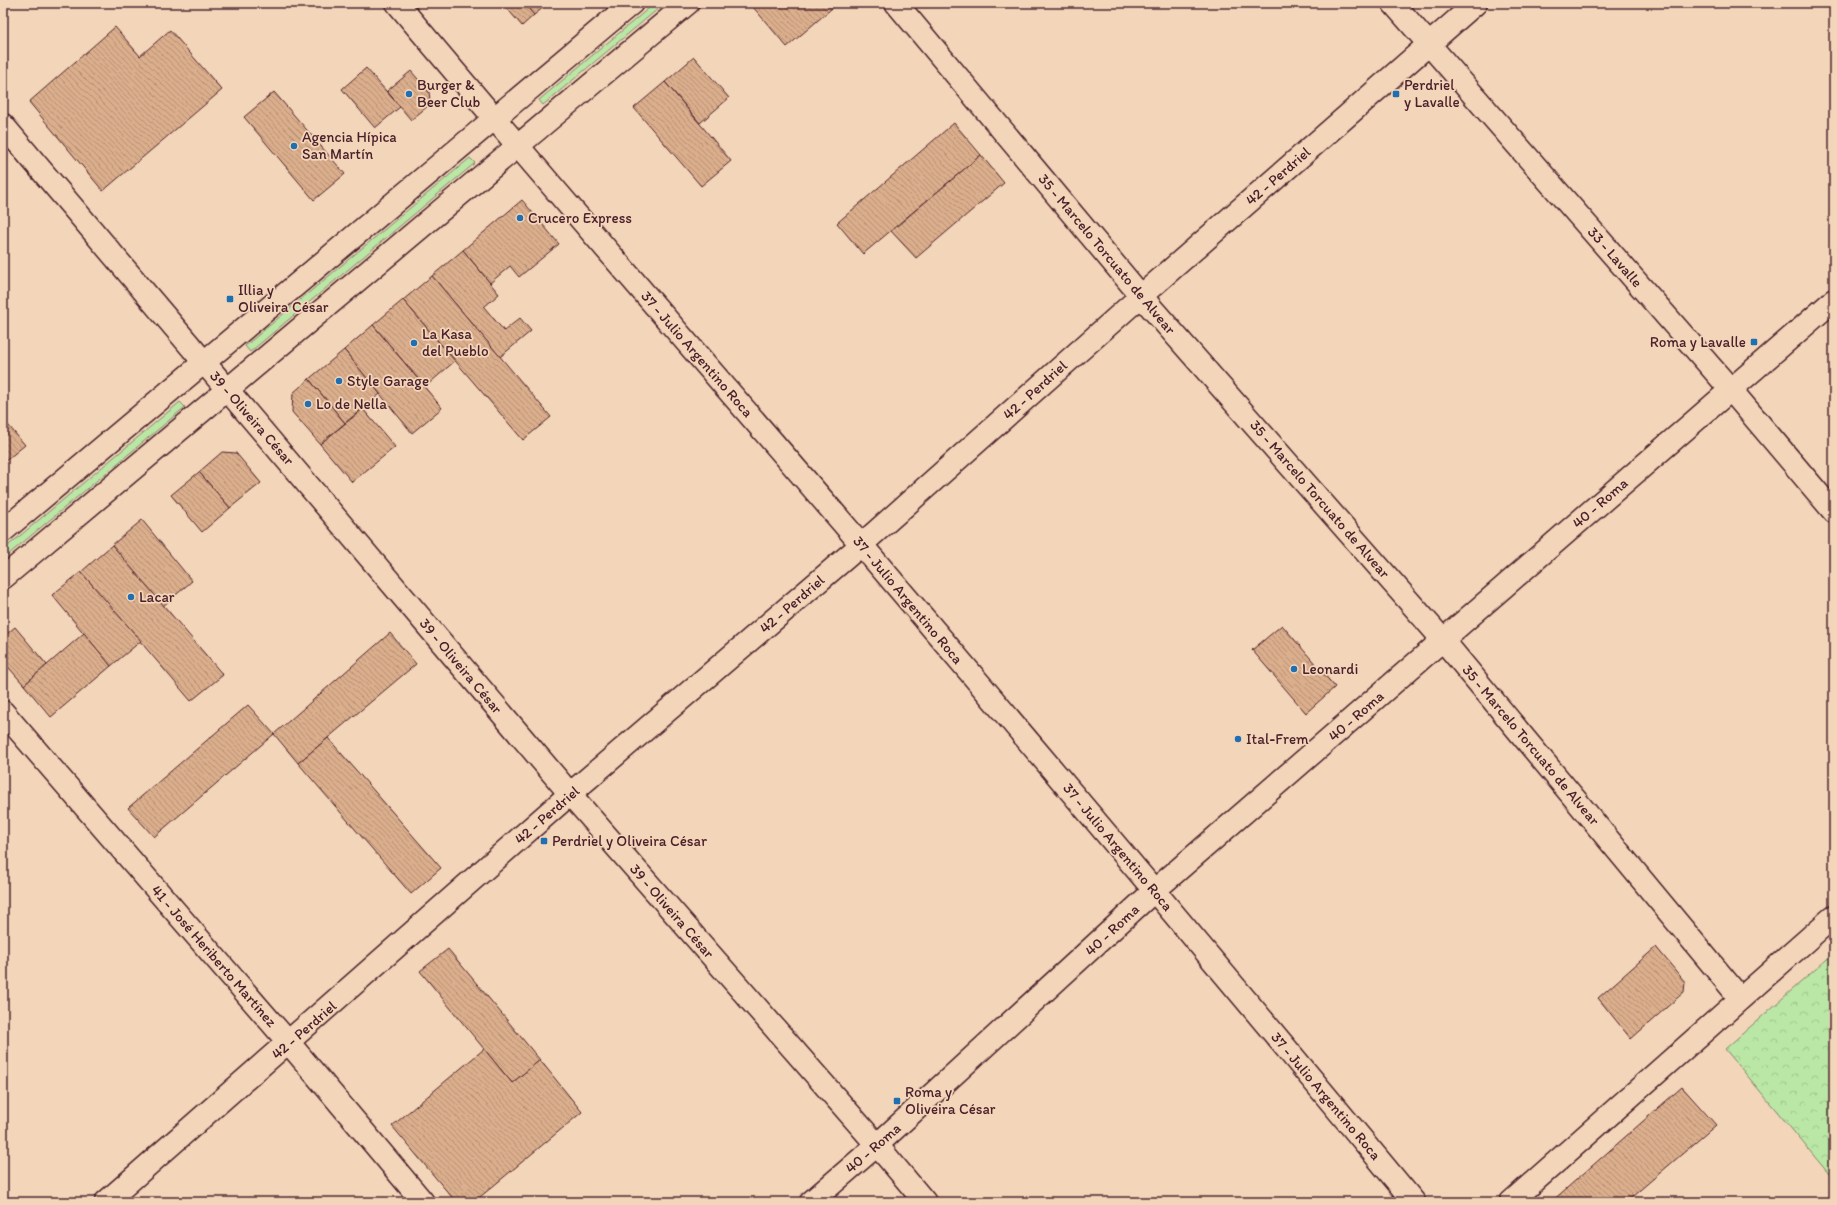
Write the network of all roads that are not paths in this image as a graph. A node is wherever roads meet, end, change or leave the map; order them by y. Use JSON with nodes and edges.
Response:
{"nodes":[{"id":1,"x":397,"y":3,"type":"edge"},
{"id":2,"x":632,"y":3,"type":"edge"},
{"id":3,"x":688,"y":3,"type":"edge"},
{"id":4,"x":896,"y":3,"type":"edge"},
{"id":5,"x":1393,"y":3,"type":"edge"},
{"id":6,"x":1476,"y":3,"type":"edge"},
{"id":7,"x":1429,"y":44,"type":"junction"},
{"id":8,"x":494,"y":119,"type":"junction"},
{"id":9,"x":3,"y":125,"type":"edge"},
{"id":10,"x":518,"y":145,"type":"junction"},
{"id":11,"x":1141,"y":296,"type":"junction"},
{"id":12,"x":1834,"y":300,"type":"edge"},
{"id":13,"x":204,"y":363,"type":"junction"},
{"id":14,"x":228,"y":389,"type":"junction"},
{"id":15,"x":1732,"y":390,"type":"junction"},
{"id":16,"x":1834,"y":512,"type":"edge"},
{"id":17,"x":3,"y":531,"type":"edge"},
{"id":18,"x":861,"y":545,"type":"junction"},
{"id":19,"x":3,"y":578,"type":"edge"},
{"id":20,"x":1443,"y":640,"type":"junction"},
{"id":21,"x":3,"y":712,"type":"edge"},
{"id":22,"x":570,"y":794,"type":"junction"},
{"id":23,"x":1155,"y":890,"type":"junction"},
{"id":24,"x":1834,"y":916,"type":"edge"},
{"id":25,"x":1740,"y":998,"type":"junction"},
{"id":26,"x":289,"y":1043,"type":"junction"},
{"id":27,"x":877,"y":1145,"type":"junction"},
{"id":28,"x":106,"y":1202,"type":"edge"},
{"id":29,"x":423,"y":1202,"type":"edge"},
{"id":30,"x":811,"y":1202,"type":"edge"},
{"id":31,"x":925,"y":1202,"type":"edge"},
{"id":32,"x":1414,"y":1202,"type":"edge"},
{"id":33,"x":1511,"y":1202,"type":"edge"}],
"edges":[{"from":1,"to":8,"type":"street","name":"37 - Julio Argentino Roca"},
{"from":2,"to":8,"type":"street"},
{"from":3,"to":10,"type":"street"},
{"from":4,"to":11,"type":"street","name":"35 - Marcelo Torcuato de Alvear"},
{"from":5,"to":7,"type":"street","name":"33 - Lavalle"},
{"from":6,"to":7,"type":"street","name":"42 - Perdriel"},
{"from":7,"to":11,"type":"street","name":"42 - Perdriel"},
{"from":7,"to":15,"type":"street","name":"33 - Lavalle"},
{"from":8,"to":10,"type":"street","name":"37 - Julio Argentino Roca"},
{"from":8,"to":13,"type":"street"},
{"from":9,"to":13,"type":"street","name":"39 - Oliveira César"},
{"from":10,"to":14,"type":"street"},
{"from":10,"to":18,"type":"street","name":"37 - Julio Argentino Roca"},
{"from":11,"to":18,"type":"street","name":"42 - Perdriel"},
{"from":11,"to":20,"type":"street","name":"35 - Marcelo Torcuato de Alvear"},
{"from":12,"to":15,"type":"street","name":"40 - Roma"},
{"from":13,"to":14,"type":"street","name":"39 - Oliveira César"},
{"from":13,"to":17,"type":"street"},
{"from":14,"to":19,"type":"street"},
{"from":14,"to":22,"type":"street","name":"39 - Oliveira César"},
{"from":15,"to":16,"type":"street","name":"33 - Lavalle"},
{"from":15,"to":20,"type":"street","name":"40 - Roma"},
{"from":18,"to":22,"type":"street","name":"42 - Perdriel"},
{"from":18,"to":23,"type":"street","name":"37 - Julio Argentino Roca"},
{"from":20,"to":23,"type":"street","name":"40 - Roma"},
{"from":20,"to":25,"type":"street","name":"35 - Marcelo Torcuato de Alvear"},
{"from":21,"to":26,"type":"street","name":"41 - José Heriberto Martínez"},
{"from":22,"to":26,"type":"street","name":"42 - Perdriel"},
{"from":22,"to":27,"type":"street","name":"39 - Oliveira César"},
{"from":23,"to":27,"type":"street","name":"40 - Roma"},
{"from":23,"to":32,"type":"street","name":"37 - Julio Argentino Roca"},
{"from":24,"to":25,"type":"street"},
{"from":25,"to":33,"type":"street"},
{"from":26,"to":28,"type":"street","name":"42 - Perdriel"},
{"from":26,"to":29,"type":"street","name":"41 - José Heriberto Martínez"},
{"from":27,"to":30,"type":"street","name":"40 - Roma"},
{"from":27,"to":31,"type":"street","name":"39 - Oliveira César"}]}
